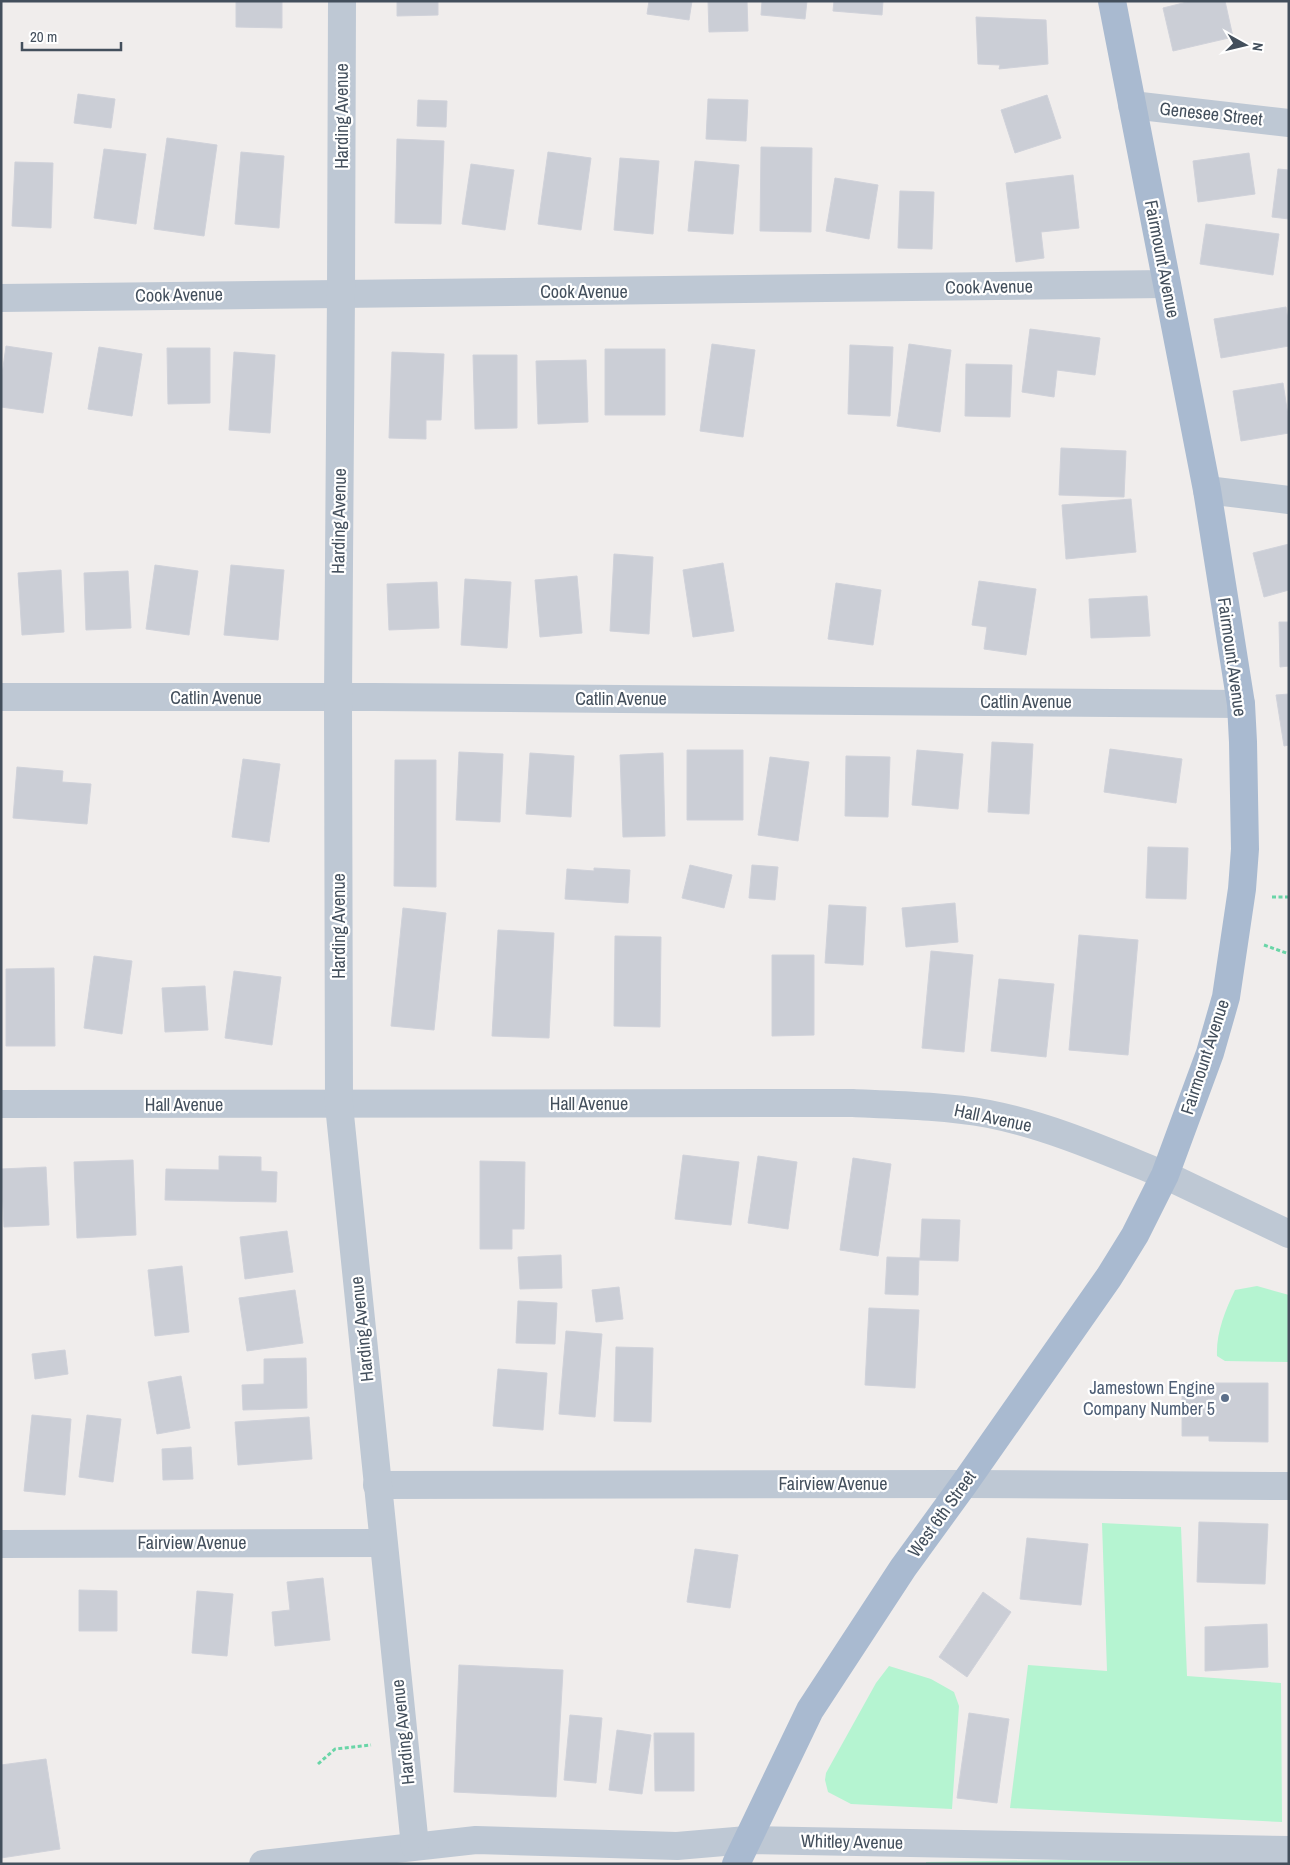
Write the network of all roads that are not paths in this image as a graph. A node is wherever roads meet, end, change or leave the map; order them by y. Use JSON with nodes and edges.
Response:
{"nodes":[{"id":1,"x":342,"y":1,"type":"edge"},
{"id":2,"x":1112,"y":1,"type":"edge"},
{"id":3,"x":1132,"y":106,"type":"junction"},
{"id":4,"x":1289,"y":123,"type":"edge"},
{"id":5,"x":1166,"y":284,"type":"junction"},
{"id":6,"x":342,"y":293,"type":"junction"},
{"id":7,"x":1,"y":298,"type":"edge"},
{"id":8,"x":1207,"y":490,"type":"junction"},
{"id":9,"x":1289,"y":500,"type":"edge"},
{"id":10,"x":1,"y":697,"type":"edge"},
{"id":11,"x":338,"y":698,"type":"junction"},
{"id":12,"x":1241,"y":704,"type":"junction"},
{"id":13,"x":1,"y":1104,"type":"edge"},
{"id":14,"x":339,"y":1105,"type":"junction"},
{"id":15,"x":1165,"y":1175,"type":"junction"},
{"id":16,"x":1289,"y":1234,"type":"edge"},
{"id":17,"x":964,"y":1484,"type":"junction"},
{"id":18,"x":377,"y":1485,"type":"junction"},
{"id":19,"x":1289,"y":1486,"type":"edge"},
{"id":20,"x":383,"y":1543,"type":"junction"},
{"id":21,"x":1,"y":1544,"type":"edge"},
{"id":22,"x":415,"y":1846,"type":"junction"},
{"id":23,"x":1289,"y":1850,"type":"edge"},
{"id":24,"x":742,"y":1852,"type":"edge"},
{"id":25,"x":263,"y":1864,"type":"edge"}],
"edges":[{"from":1,"to":6,"type":"street","name":"Harding Avenue"},
{"from":2,"to":3,"type":"main road","name":"Fairmount Avenue"},
{"from":3,"to":4,"type":"street","name":"Genesee Street"},
{"from":3,"to":5,"type":"main road","name":"Fairmount Avenue"},
{"from":5,"to":6,"type":"street","name":"Cook Avenue"},
{"from":5,"to":8,"type":"main road","name":"Fairmount Avenue"},
{"from":6,"to":7,"type":"street","name":"Cook Avenue"},
{"from":6,"to":11,"type":"street","name":"Harding Avenue"},
{"from":8,"to":9,"type":"street"},
{"from":8,"to":12,"type":"main road","name":"Fairmount Avenue"},
{"from":10,"to":11,"type":"street","name":"Catlin Avenue"},
{"from":11,"to":12,"type":"street","name":"Catlin Avenue"},
{"from":11,"to":14,"type":"street","name":"Harding Avenue"},
{"from":12,"to":15,"type":"main road","name":"Fairmount Avenue"},
{"from":13,"to":14,"type":"street","name":"Hall Avenue"},
{"from":14,"to":15,"type":"street","name":"Hall Avenue"},
{"from":14,"to":18,"type":"street","name":"Harding Avenue"},
{"from":15,"to":16,"type":"street"},
{"from":15,"to":17,"type":"main road","name":"West 6th Street"},
{"from":17,"to":18,"type":"street","name":"Fairview Avenue"},
{"from":17,"to":19,"type":"street","name":"Fairview Avenue"},
{"from":17,"to":24,"type":"main road","name":"West 6th Street"},
{"from":18,"to":20,"type":"street","name":"Harding Avenue"},
{"from":20,"to":21,"type":"street","name":"Fairview Avenue"},
{"from":20,"to":22,"type":"street","name":"Harding Avenue"},
{"from":22,"to":24,"type":"street","name":"Whitley Avenue"},
{"from":22,"to":25,"type":"street","name":"Whitley Avenue"},
{"from":23,"to":24,"type":"street","name":"Whitley Avenue"}]}
